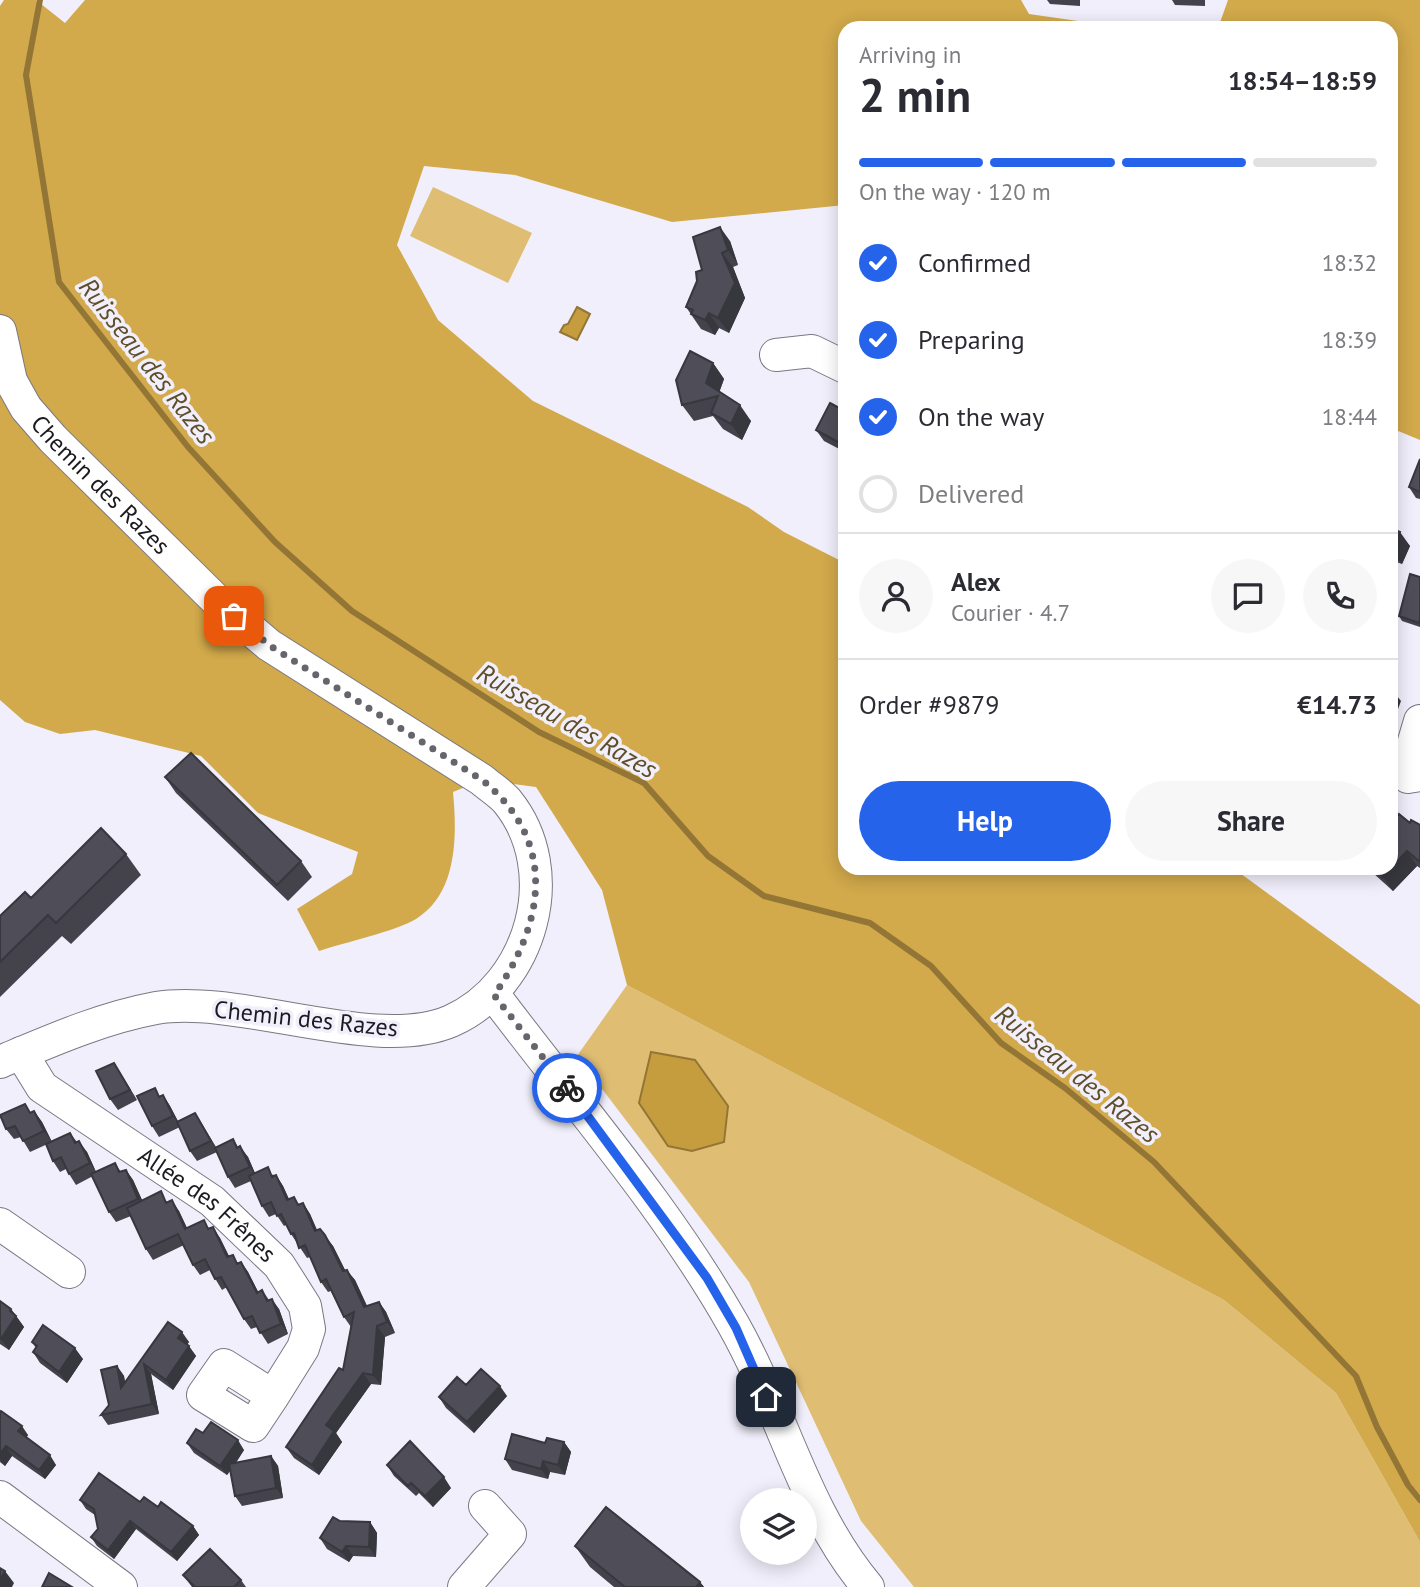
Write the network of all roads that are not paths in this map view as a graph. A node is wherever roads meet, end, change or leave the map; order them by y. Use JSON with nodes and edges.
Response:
{"nodes":[{"id":1,"x":0,"y":331,"type":"edge"},
{"id":2,"x":776,"y":355,"type":"dead end"},
{"id":3,"x":838,"y":364,"type":"edge"},
{"id":4,"x":1420,"y":721,"type":"edge"},
{"id":5,"x":1406,"y":777,"type":"edge"},
{"id":6,"x":494,"y":995,"type":"junction"},
{"id":7,"x":10,"y":1058,"type":"edge"},
{"id":8,"x":0,"y":1224,"type":"edge"},
{"id":9,"x":69,"y":1272,"type":"dead end"},
{"id":10,"x":273,"y":1396,"type":"dead end"},
{"id":11,"x":0,"y":1497,"type":"edge"},
{"id":12,"x":485,"y":1506,"type":"dead end"},
{"id":13,"x":121,"y":1587,"type":"edge"},
{"id":14,"x":464,"y":1587,"type":"edge"},
{"id":15,"x":868,"y":1587,"type":"edge"}],
"edges":[{"from":1,"to":6,"type":"street","name":"Chemin des Razes"},
{"from":2,"to":3,"type":"street"},
{"from":4,"to":5,"type":"street"},
{"from":6,"to":7,"type":"street","name":"Chemin des Razes"},
{"from":6,"to":15,"type":"street"},
{"from":7,"to":10,"type":"street","name":"Allée des Frênes"},
{"from":8,"to":9,"type":"street"},
{"from":11,"to":13,"type":"street"},
{"from":12,"to":14,"type":"street"}]}
